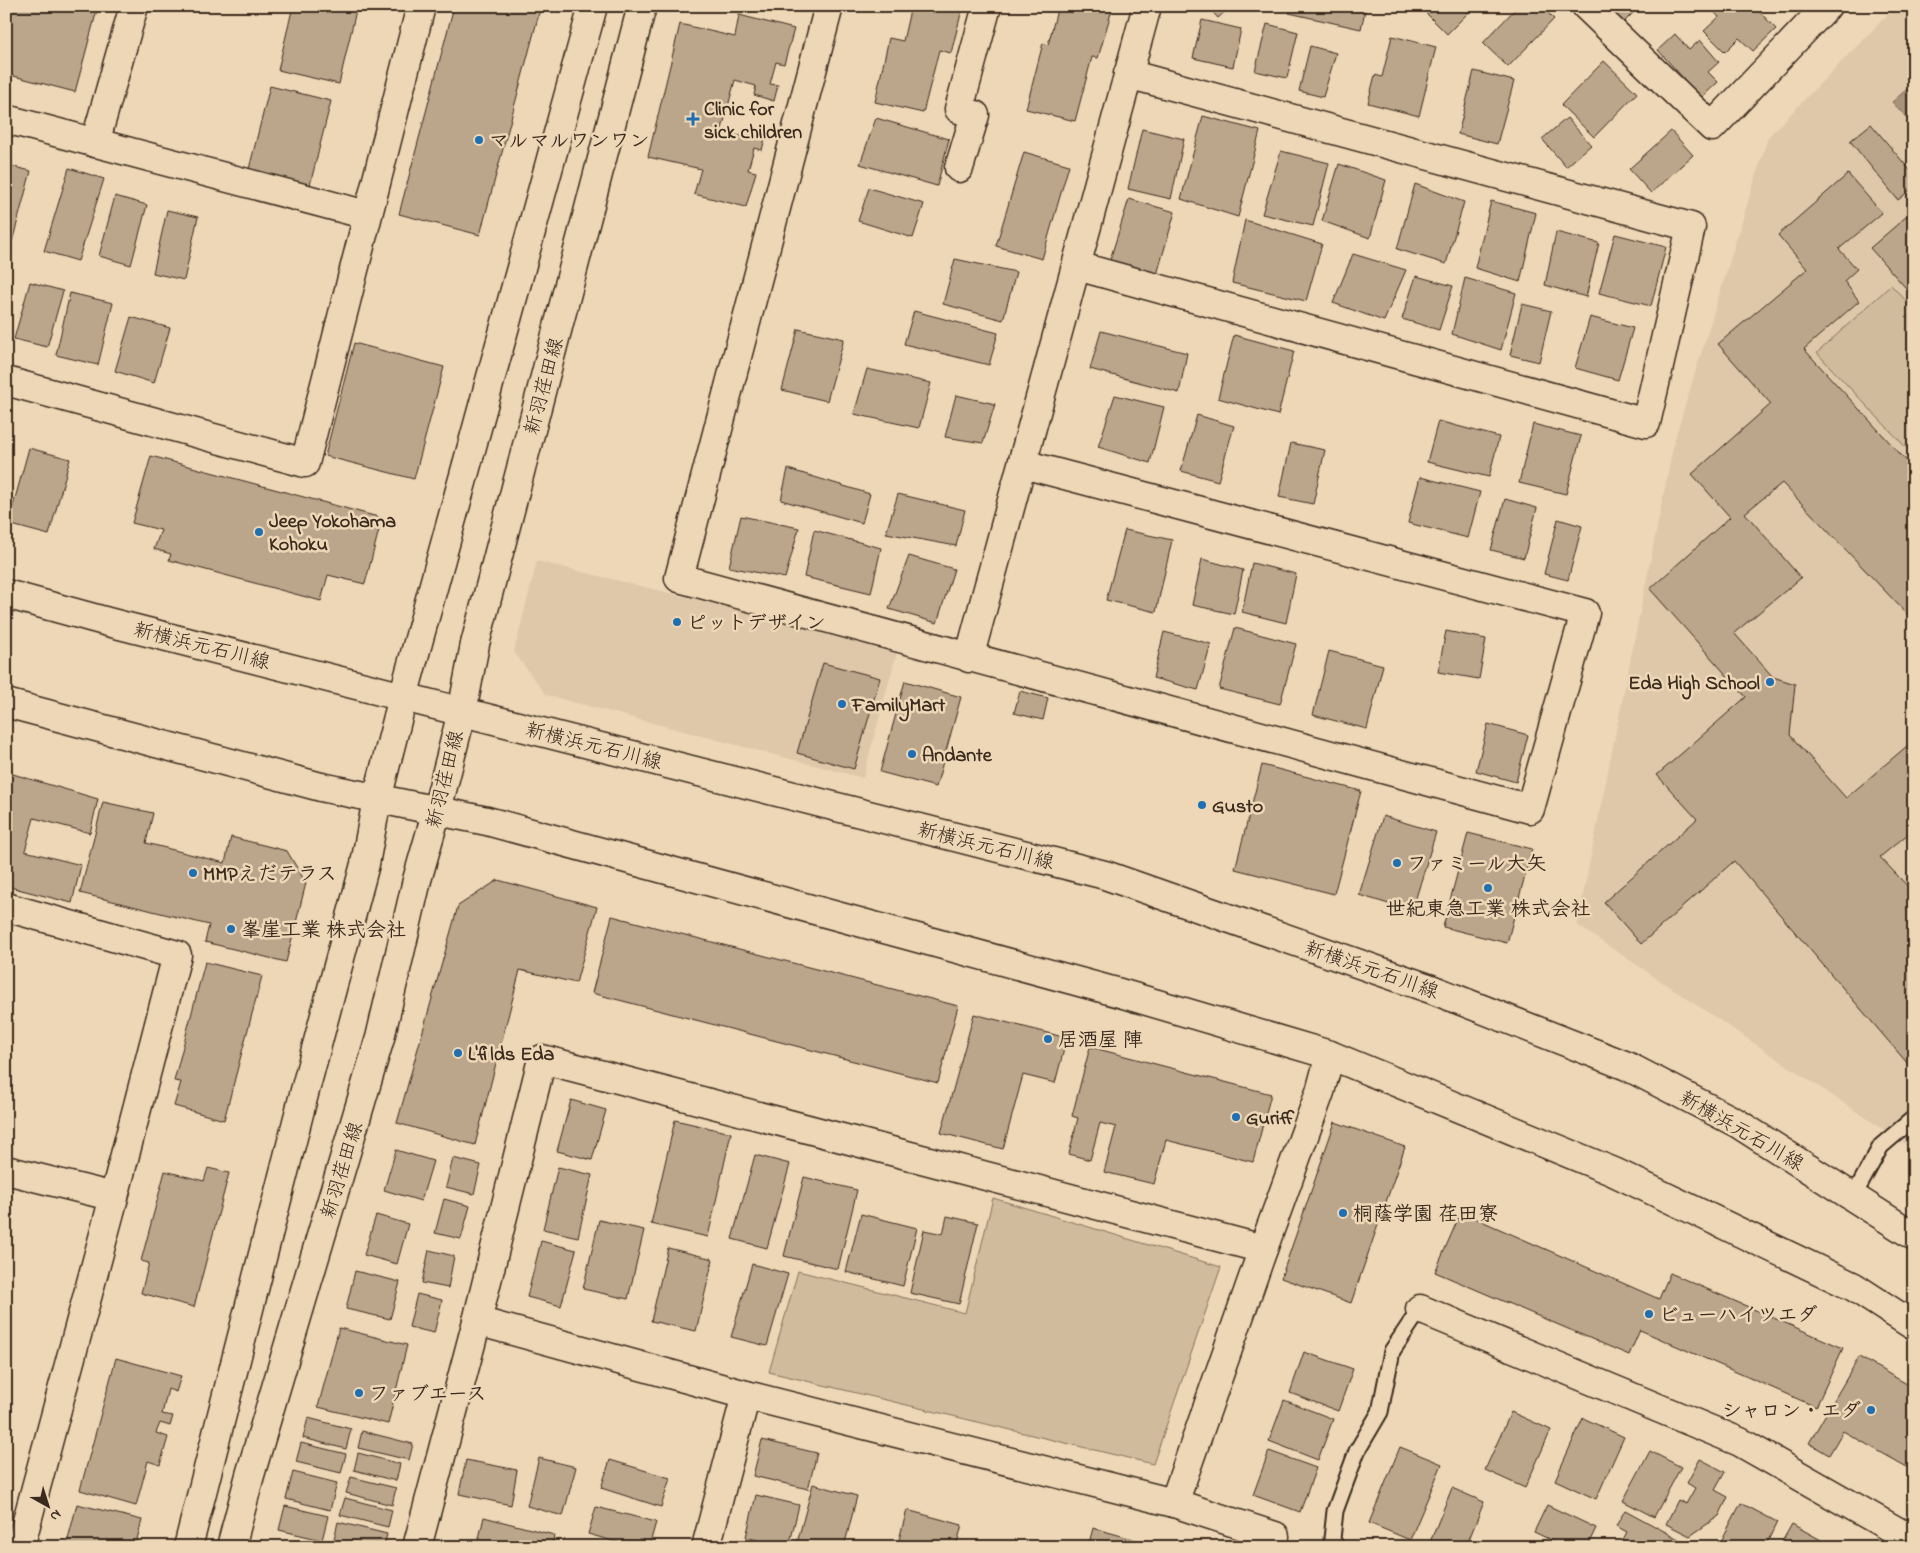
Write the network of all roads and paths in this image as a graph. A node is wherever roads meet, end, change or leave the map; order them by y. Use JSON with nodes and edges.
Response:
{"nodes":[{"id":1,"x":134,"y":6,"type":"edge"},
{"id":2,"x":422,"y":6,"type":"edge"},
{"id":3,"x":593,"y":6,"type":"edge"},
{"id":4,"x":642,"y":6,"type":"edge"},
{"id":5,"x":829,"y":6,"type":"edge"},
{"id":6,"x":987,"y":6,"type":"edge"},
{"id":7,"x":1147,"y":6,"type":"edge"},
{"id":8,"x":1586,"y":6,"type":"edge"},
{"id":9,"x":1828,"y":6,"type":"edge"},
{"id":10,"x":1128,"y":74,"type":"junction"},
{"id":11,"x":6,"y":119,"type":"edge"},
{"id":12,"x":95,"y":143,"type":"junction"},
{"id":13,"x":959,"y":168,"type":"dead end"},
{"id":14,"x":368,"y":215,"type":"junction"},
{"id":15,"x":1077,"y":266,"type":"junction"},
{"id":16,"x":6,"y":381,"type":"edge"},
{"id":17,"x":1023,"y":464,"type":"junction"},
{"id":18,"x":6,"y":594,"type":"edge"},
{"id":19,"x":970,"y":658,"type":"junction"},
{"id":20,"x":404,"y":696,"type":"junction"},
{"id":21,"x":6,"y":703,"type":"edge"},
{"id":22,"x":462,"y":712,"type":"junction"},
{"id":23,"x":377,"y":799,"type":"junction"},
{"id":24,"x":437,"y":810,"type":"junction"},
{"id":25,"x":6,"y":907,"type":"edge"},
{"id":26,"x":1330,"y":1055,"type":"junction"},
{"id":27,"x":1914,"y":1118,"type":"edge"},
{"id":28,"x":6,"y":1170,"type":"edge"},
{"id":29,"x":114,"y":1197,"type":"junction"},
{"id":30,"x":1853,"y":1197,"type":"junction"},
{"id":31,"x":1914,"y":1236,"type":"edge"},
{"id":32,"x":1263,"y":1249,"type":"junction"},
{"id":33,"x":1420,"y":1309,"type":"joint"},
{"id":34,"x":477,"y":1321,"type":"junction"},
{"id":35,"x":1914,"y":1326,"type":"edge"},
{"id":36,"x":746,"y":1395,"type":"junction"},
{"id":37,"x":1174,"y":1503,"type":"junction"},
{"id":38,"x":1914,"y":1541,"type":"edge"},
{"id":39,"x":20,"y":1547,"type":"edge"},
{"id":40,"x":188,"y":1547,"type":"edge"},
{"id":41,"x":231,"y":1547,"type":"edge"},
{"id":42,"x":417,"y":1547,"type":"edge"},
{"id":43,"x":706,"y":1547,"type":"edge"},
{"id":44,"x":1272,"y":1547,"type":"edge"},
{"id":45,"x":1336,"y":1547,"type":"edge"}],
"edges":[{"from":1,"to":12,"type":"street"},
{"from":2,"to":14,"type":"street"},
{"from":3,"to":20,"type":"street"},
{"from":4,"to":22,"type":"street","name":"新羽荏田線"},
{"from":5,"to":19,"type":"street"},
{"from":6,"to":13,"type":"street"},
{"from":7,"to":10,"type":"street"},
{"from":8,"to":9,"type":"street"},
{"from":10,"to":15,"type":"street"},
{"from":10,"to":15,"type":"street"},
{"from":11,"to":12,"type":"street"},
{"from":12,"to":14,"type":"street"},
{"from":14,"to":16,"type":"street"},
{"from":15,"to":17,"type":"street"},
{"from":17,"to":19,"type":"street"},
{"from":17,"to":19,"type":"street"},
{"from":18,"to":20,"type":"street","name":"新横浜元石川線"},
{"from":20,"to":22,"type":"street","name":"新横浜元石川線"},
{"from":20,"to":23,"type":"street"},
{"from":21,"to":23,"type":"street"},
{"from":22,"to":24,"type":"street","name":"新羽荏田線"},
{"from":22,"to":30,"type":"street","name":"新横浜元石川線"},
{"from":23,"to":24,"type":"street"},
{"from":23,"to":40,"type":"street"},
{"from":24,"to":26,"type":"street"},
{"from":24,"to":41,"type":"street","name":"新羽荏田線"},
{"from":25,"to":29,"type":"street"},
{"from":26,"to":32,"type":"street"},
{"from":26,"to":35,"type":"street"},
{"from":27,"to":30,"type":"lane"},
{"from":28,"to":29,"type":"street"},
{"from":29,"to":39,"type":"street"},
{"from":30,"to":31,"type":"street","name":"新横浜元石川線"},
{"from":32,"to":34,"type":"street"},
{"from":32,"to":37,"type":"street"},
{"from":33,"to":38,"type":"street"},
{"from":33,"to":45,"type":"lane"},
{"from":34,"to":36,"type":"street"},
{"from":34,"to":42,"type":"street"},
{"from":36,"to":37,"type":"street"},
{"from":36,"to":43,"type":"street"},
{"from":37,"to":44,"type":"street"}]}
